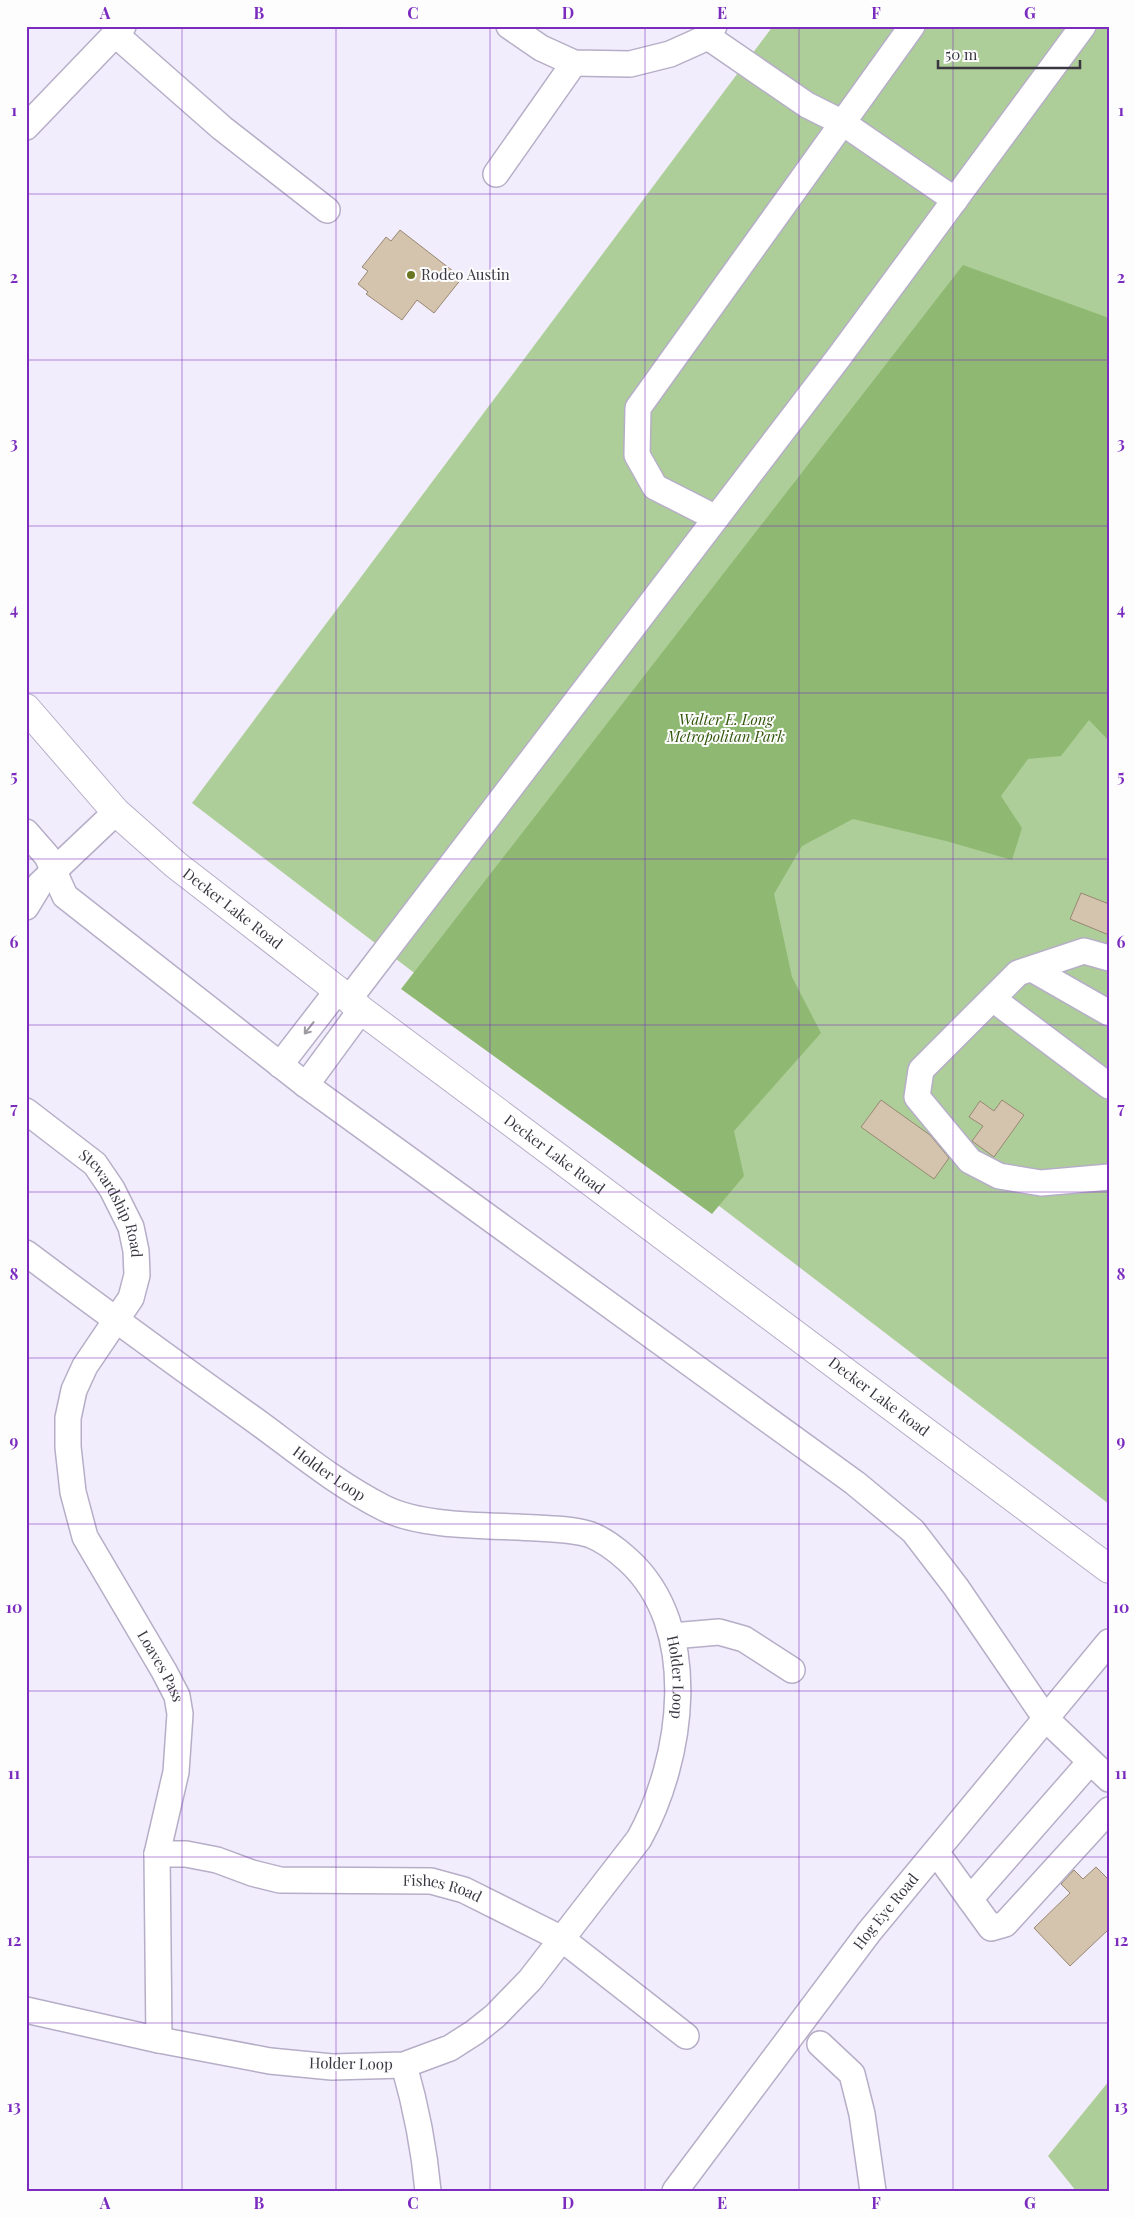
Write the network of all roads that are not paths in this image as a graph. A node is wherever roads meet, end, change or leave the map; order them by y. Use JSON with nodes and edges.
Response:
{"nodes":[{"id":1,"x":509,"y":26,"type":"edge"},
{"id":2,"x":912,"y":26,"type":"edge"},
{"id":3,"x":1083,"y":26,"type":"edge"},
{"id":4,"x":119,"y":30,"type":"edge"},
{"id":5,"x":711,"y":32,"type":"edge"},
{"id":6,"x":574,"y":63,"type":"junction"},
{"id":7,"x":843,"y":123,"type":"junction"},
{"id":8,"x":26,"y":127,"type":"edge"},
{"id":9,"x":496,"y":174,"type":"dead end"},
{"id":10,"x":954,"y":200,"type":"junction"},
{"id":11,"x":327,"y":210,"type":"dead end"},
{"id":12,"x":716,"y":518,"type":"junction"},
{"id":13,"x":26,"y":708,"type":"edge"},
{"id":14,"x":116,"y":812,"type":"junction"},
{"id":15,"x":26,"y":832,"type":"edge"},
{"id":16,"x":54,"y":872,"type":"junction"},
{"id":17,"x":26,"y":908,"type":"edge"},
{"id":18,"x":1109,"y":958,"type":"edge"},
{"id":19,"x":1032,"y":969,"type":"junction"},
{"id":20,"x":992,"y":999,"type":"junction"},
{"id":21,"x":350,"y":1000,"type":"junction"},
{"id":22,"x":1109,"y":1013,"type":"edge"},
{"id":23,"x":280,"y":1065,"type":"junction"},
{"id":24,"x":306,"y":1085,"type":"junction"},
{"id":25,"x":1109,"y":1086,"type":"edge"},
{"id":26,"x":26,"y":1111,"type":"edge"},
{"id":27,"x":1109,"y":1177,"type":"edge"},
{"id":28,"x":26,"y":1252,"type":"edge"},
{"id":29,"x":116,"y":1320,"type":"junction"},
{"id":30,"x":1109,"y":1569,"type":"edge"},
{"id":31,"x":672,"y":1636,"type":"junction"},
{"id":32,"x":1109,"y":1642,"type":"edge"},
{"id":33,"x":792,"y":1670,"type":"dead end"},
{"id":34,"x":1046,"y":1719,"type":"junction"},
{"id":35,"x":1090,"y":1762,"type":"junction"},
{"id":36,"x":1109,"y":1779,"type":"edge"},
{"id":37,"x":1109,"y":1810,"type":"edge"},
{"id":38,"x":936,"y":1852,"type":"junction"},
{"id":39,"x":157,"y":1854,"type":"junction"},
{"id":40,"x":970,"y":1898,"type":"junction"},
{"id":41,"x":562,"y":1939,"type":"junction"},
{"id":42,"x":26,"y":2010,"type":"edge"},
{"id":43,"x":686,"y":2036,"type":"dead end"},
{"id":44,"x":159,"y":2040,"type":"junction"},
{"id":45,"x":820,"y":2044,"type":"dead end"},
{"id":46,"x":404,"y":2065,"type":"junction"},
{"id":47,"x":428,"y":2191,"type":"edge"},
{"id":48,"x":675,"y":2191,"type":"edge"},
{"id":49,"x":873,"y":2191,"type":"edge"}],
"edges":[{"from":1,"to":6,"type":"street"},
{"from":2,"to":7,"type":"street"},
{"from":3,"to":10,"type":"street"},
{"from":4,"to":8,"type":"street"},
{"from":4,"to":11,"type":"street"},
{"from":5,"to":6,"type":"street"},
{"from":5,"to":7,"type":"street"},
{"from":6,"to":9,"type":"street"},
{"from":7,"to":10,"type":"street"},
{"from":7,"to":12,"type":"street"},
{"from":10,"to":12,"type":"street"},
{"from":12,"to":21,"type":"street"},
{"from":13,"to":14,"type":"main road","name":"Decker Lake Road"},
{"from":14,"to":16,"type":"street"},
{"from":14,"to":21,"type":"main road","name":"Decker Lake Road"},
{"from":15,"to":16,"type":"street"},
{"from":16,"to":17,"type":"street"},
{"from":16,"to":23,"type":"street"},
{"from":18,"to":19,"type":"street"},
{"from":19,"to":20,"type":"street"},
{"from":19,"to":22,"type":"street"},
{"from":20,"to":25,"type":"street"},
{"from":20,"to":27,"type":"street"},
{"from":21,"to":23,"type":"street","one_way":true},
{"from":21,"to":24,"type":"street"},
{"from":21,"to":30,"type":"main road","name":"Decker Lake Road"},
{"from":23,"to":24,"type":"street"},
{"from":24,"to":34,"type":"street"},
{"from":26,"to":29,"type":"street","name":"Stewardship Road"},
{"from":28,"to":29,"type":"street","name":"Holder Loop"},
{"from":29,"to":31,"type":"street","name":"Holder Loop"},
{"from":29,"to":39,"type":"street","name":"Loaves Pass"},
{"from":31,"to":33,"type":"street"},
{"from":31,"to":41,"type":"street","name":"Holder Loop"},
{"from":32,"to":34,"type":"street","name":"Hog Eye Road"},
{"from":34,"to":35,"type":"street"},
{"from":34,"to":38,"type":"street","name":"Hog Eye Road"},
{"from":35,"to":36,"type":"street"},
{"from":35,"to":40,"type":"street"},
{"from":37,"to":40,"type":"street"},
{"from":38,"to":40,"type":"street"},
{"from":38,"to":48,"type":"street","name":"Hog Eye Road"},
{"from":39,"to":41,"type":"street","name":"Fishes Road"},
{"from":39,"to":44,"type":"street","name":"Loaves Pass"},
{"from":41,"to":43,"type":"street","name":"Fishes Road"},
{"from":41,"to":46,"type":"street","name":"Holder Loop"},
{"from":42,"to":44,"type":"street","name":"Holder Loop"},
{"from":44,"to":46,"type":"street","name":"Holder Loop"},
{"from":45,"to":49,"type":"street"},
{"from":46,"to":47,"type":"street"}]}
